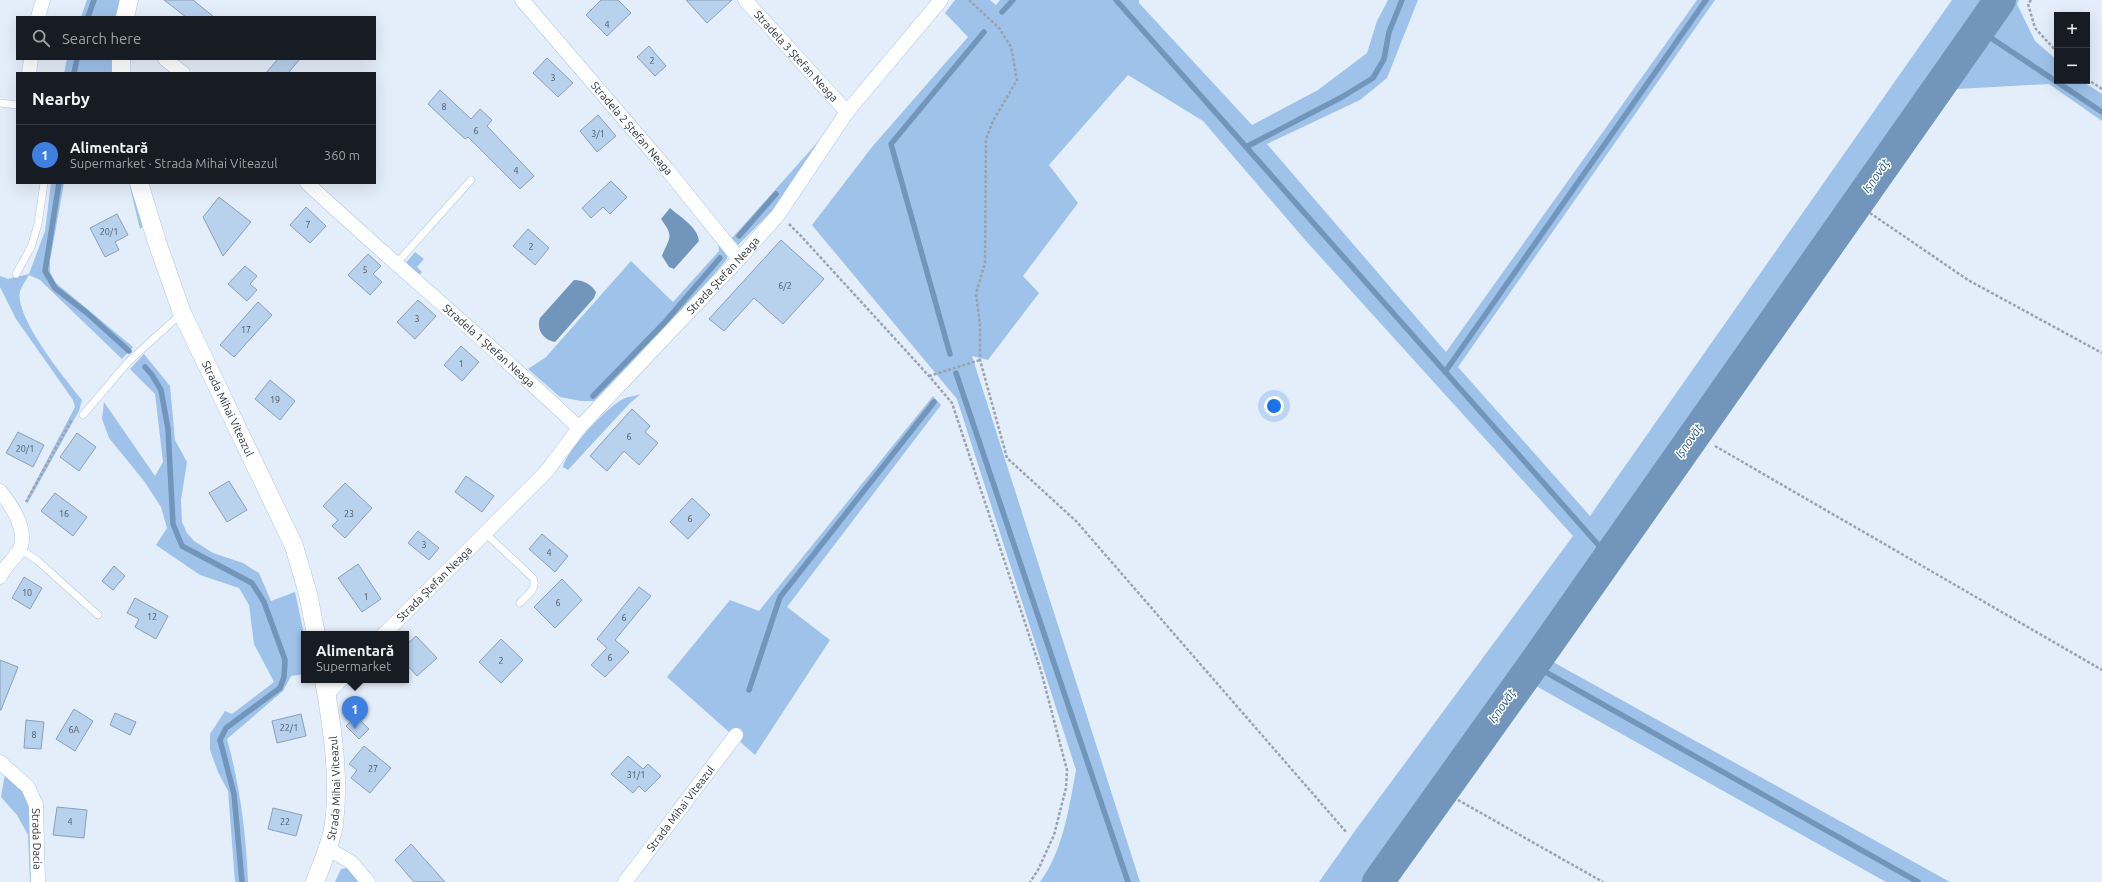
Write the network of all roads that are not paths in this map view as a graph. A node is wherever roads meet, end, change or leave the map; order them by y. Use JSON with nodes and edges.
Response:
{"nodes":[{"id":1,"x":43,"y":0,"type":"edge"},
{"id":2,"x":129,"y":0,"type":"edge"},
{"id":3,"x":522,"y":0,"type":"edge"},
{"id":4,"x":745,"y":0,"type":"edge"},
{"id":5,"x":941,"y":0,"type":"edge"},
{"id":6,"x":38,"y":16,"type":"edge"},
{"id":7,"x":125,"y":16,"type":"edge"},
{"id":8,"x":31,"y":60,"type":"edge"},
{"id":9,"x":121,"y":60,"type":"edge"},
{"id":10,"x":166,"y":60,"type":"edge"},
{"id":11,"x":29,"y":72,"type":"edge"},
{"id":12,"x":121,"y":72,"type":"edge"},
{"id":13,"x":182,"y":72,"type":"edge"},
{"id":14,"x":0,"y":103,"type":"edge"},
{"id":15,"x":16,"y":105,"type":"edge"},
{"id":16,"x":847,"y":112,"type":"junction"},
{"id":17,"x":471,"y":180,"type":"dead end"},
{"id":18,"x":44,"y":184,"type":"edge"},
{"id":19,"x":139,"y":184,"type":"edge"},
{"id":20,"x":308,"y":184,"type":"edge"},
{"id":21,"x":739,"y":259,"type":"junction"},
{"id":22,"x":396,"y":264,"type":"junction"},
{"id":23,"x":16,"y":274,"type":"dead end"},
{"id":24,"x":182,"y":313,"type":"junction"},
{"id":25,"x":83,"y":415,"type":"dead end"},
{"id":26,"x":580,"y":428,"type":"junction"},
{"id":27,"x":0,"y":491,"type":"edge"},
{"id":28,"x":485,"y":534,"type":"junction"},
{"id":29,"x":20,"y":548,"type":"junction"},
{"id":30,"x":0,"y":577,"type":"edge"},
{"id":31,"x":520,"y":603,"type":"dead end"},
{"id":32,"x":98,"y":615,"type":"dead end"},
{"id":33,"x":315,"y":631,"type":"edge"},
{"id":34,"x":387,"y":631,"type":"edge"},
{"id":35,"x":335,"y":683,"type":"edge"},
{"id":36,"x":325,"y":688,"type":"edge"},
{"id":37,"x":736,"y":734,"type":"dead end"},
{"id":38,"x":0,"y":762,"type":"edge"},
{"id":39,"x":328,"y":849,"type":"junction"},
{"id":40,"x":38,"y":882,"type":"edge"},
{"id":41,"x":315,"y":882,"type":"edge"},
{"id":42,"x":368,"y":882,"type":"edge"},
{"id":43,"x":625,"y":882,"type":"edge"}],
"edges":[{"from":1,"to":6,"type":"street"},
{"from":2,"to":7,"type":"street"},
{"from":3,"to":21,"type":"street","name":"Stradela 2 Ștefan Neaga"},
{"from":4,"to":16,"type":"street","name":"Stradela 3 Ștefan Neaga"},
{"from":5,"to":16,"type":"street","name":"Strada Ștefan Neaga"},
{"from":8,"to":11,"type":"street"},
{"from":9,"to":12,"type":"street"},
{"from":10,"to":13,"type":"street"},
{"from":14,"to":15,"type":"lane"},
{"from":16,"to":21,"type":"street","name":"Strada Ștefan Neaga"},
{"from":17,"to":22,"type":"lane"},
{"from":18,"to":23,"type":"lane"},
{"from":19,"to":24,"type":"street","name":"Strada Mihai Viteazul"},
{"from":20,"to":22,"type":"street","name":"Stradela 1 Ștefan Neaga"},
{"from":21,"to":26,"type":"street","name":"Strada Ștefan Neaga"},
{"from":22,"to":26,"type":"street","name":"Stradela 1 Ștefan Neaga"},
{"from":24,"to":25,"type":"lane"},
{"from":24,"to":33,"type":"street","name":"Strada Mihai Viteazul"},
{"from":26,"to":28,"type":"street","name":"Strada Ștefan Neaga"},
{"from":27,"to":29,"type":"street"},
{"from":28,"to":31,"type":"lane"},
{"from":28,"to":34,"type":"street","name":"Strada Ștefan Neaga"},
{"from":29,"to":30,"type":"street"},
{"from":29,"to":32,"type":"lane"},
{"from":35,"to":36,"type":"street"},
{"from":36,"to":39,"type":"street","name":"Strada Mihai Viteazul"},
{"from":37,"to":43,"type":"street","name":"Strada Mihai Viteazul"},
{"from":38,"to":40,"type":"street","name":"Strada Dacia"},
{"from":39,"to":41,"type":"street","name":"Strada Mihai Viteazul"},
{"from":39,"to":42,"type":"street","name":"Strada Mihai Viteazul"}]}
